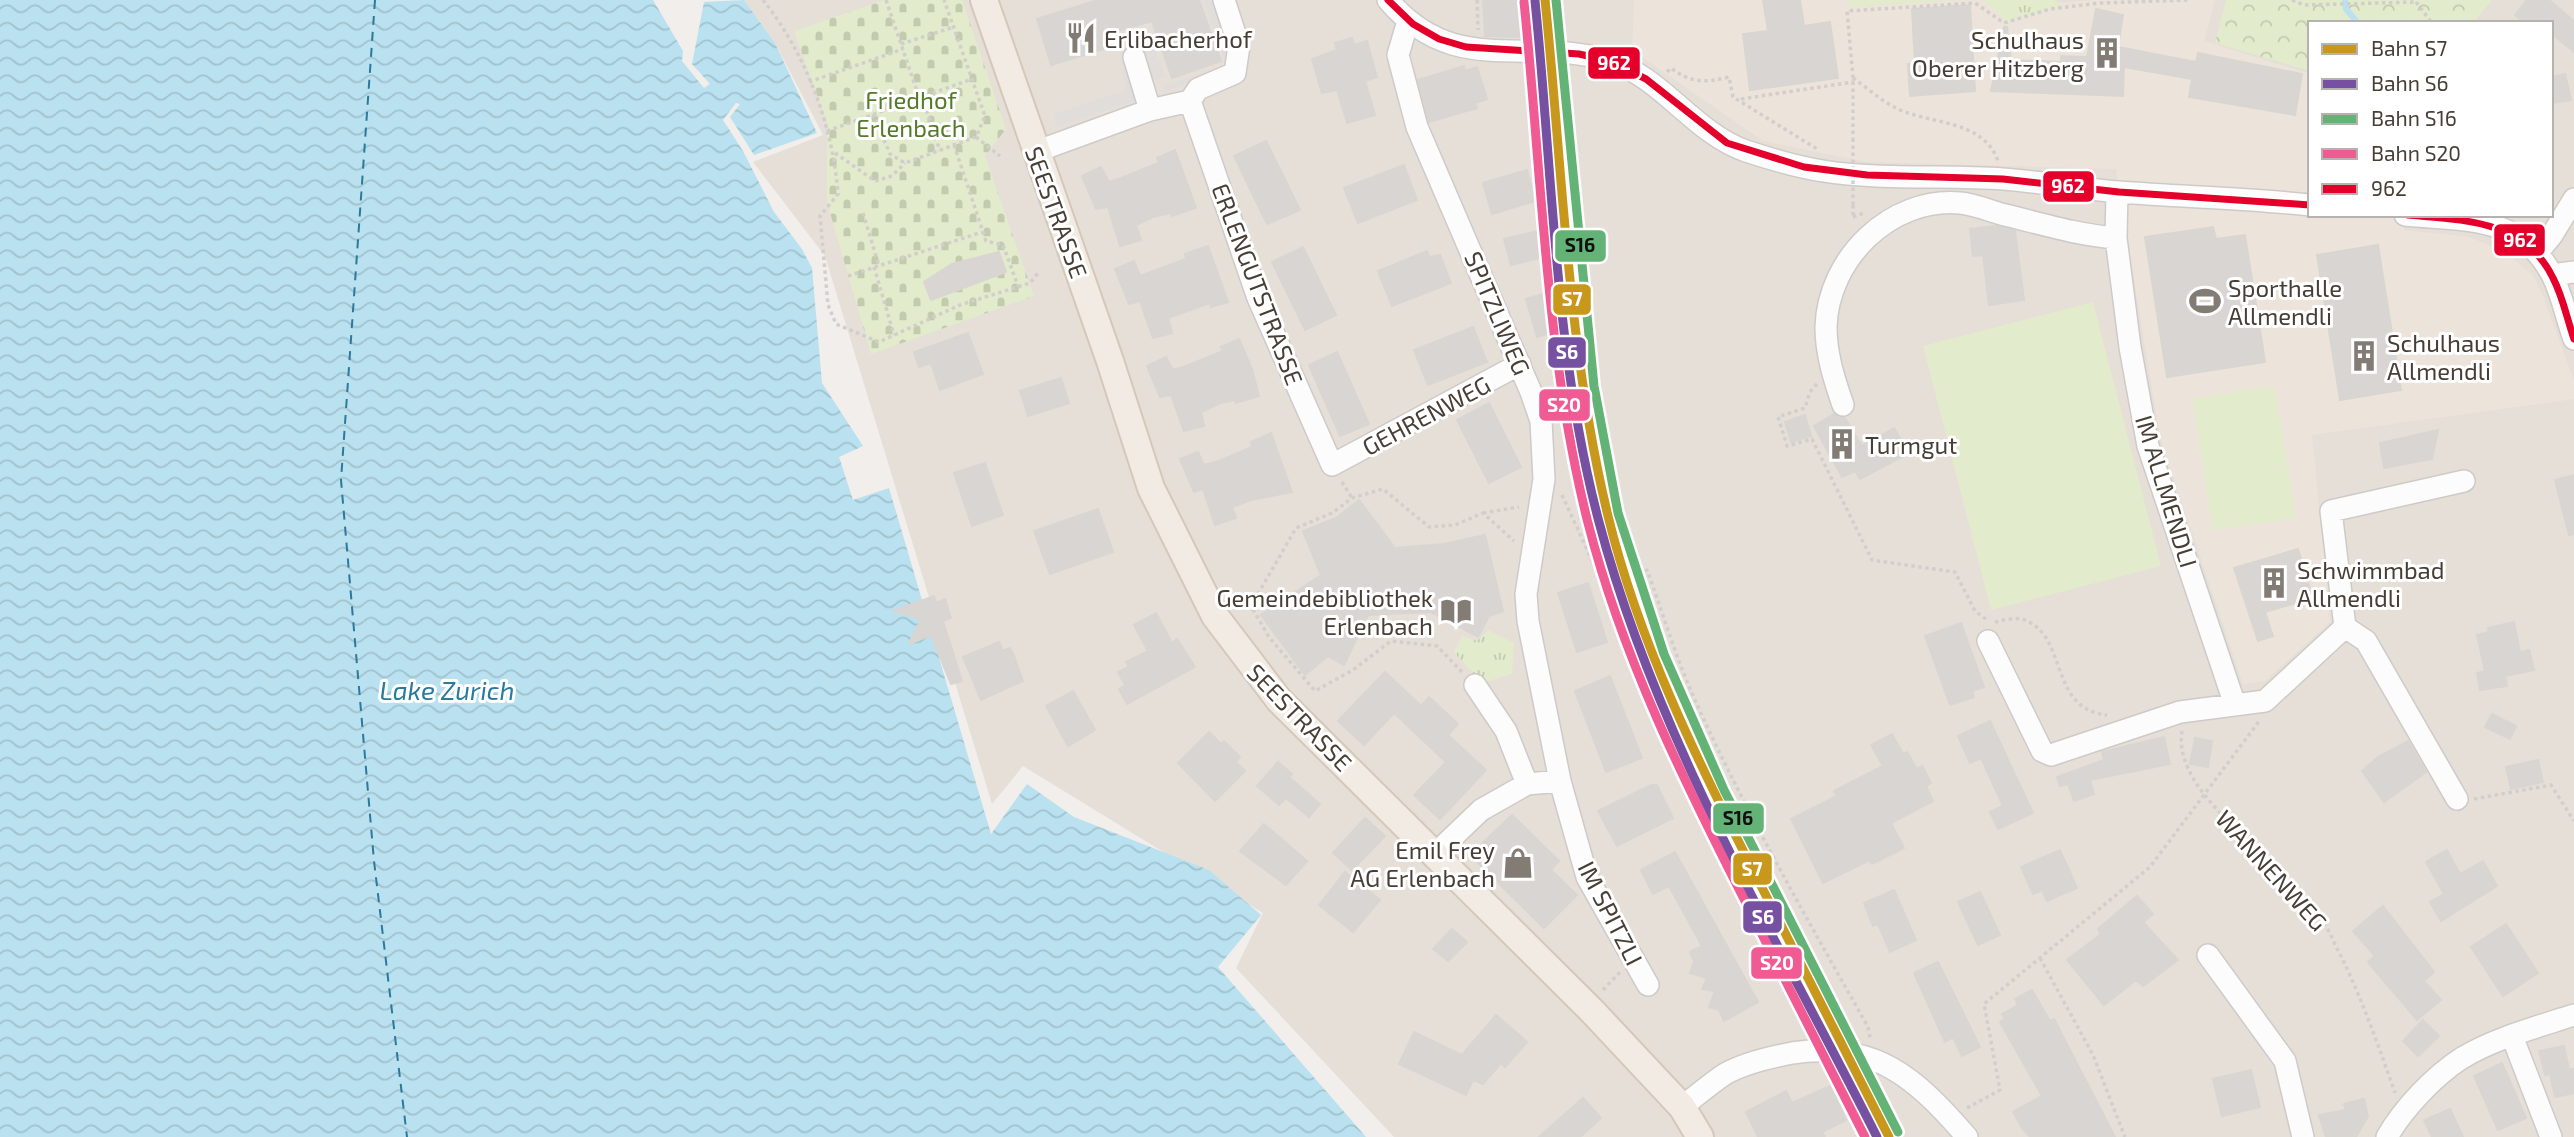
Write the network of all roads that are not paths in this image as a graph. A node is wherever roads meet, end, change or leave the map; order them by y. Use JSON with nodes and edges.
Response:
{"nodes":[{"id":1,"x":984,"y":0,"type":"edge"},
{"id":2,"x":1224,"y":0,"type":"edge"},
{"id":3,"x":1388,"y":0,"type":"edge"},
{"id":4,"x":1408,"y":21,"type":"junction"},
{"id":5,"x":1134,"y":57,"type":"dead end"},
{"id":6,"x":1190,"y":101,"type":"junction"},
{"id":7,"x":1150,"y":110,"type":"junction"},
{"id":8,"x":1035,"y":152,"type":"junction"},
{"id":9,"x":2117,"y":192,"type":"junction"},
{"id":10,"x":2574,"y":200,"type":"edge"},
{"id":11,"x":2308,"y":205,"type":"edge"},
{"id":12,"x":2421,"y":217,"type":"edge"},
{"id":13,"x":2568,"y":221,"type":"edge"},
{"id":14,"x":2116,"y":238,"type":"junction"},
{"id":15,"x":2538,"y":252,"type":"junction"},
{"id":16,"x":2574,"y":272,"type":"edge"},
{"id":17,"x":2552,"y":275,"type":"junction"},
{"id":18,"x":2574,"y":339,"type":"edge"},
{"id":19,"x":1520,"y":364,"type":"junction"},
{"id":20,"x":1843,"y":405,"type":"dead end"},
{"id":21,"x":1332,"y":465,"type":"joint"},
{"id":22,"x":2464,"y":481,"type":"dead end"},
{"id":23,"x":2345,"y":627,"type":"junction"},
{"id":24,"x":1988,"y":641,"type":"dead end"},
{"id":25,"x":1475,"y":685,"type":"road end"},
{"id":26,"x":2234,"y":702,"type":"junction"},
{"id":27,"x":1560,"y":781,"type":"junction"},
{"id":28,"x":1527,"y":784,"type":"junction"},
{"id":29,"x":2457,"y":799,"type":"road end"},
{"id":30,"x":1436,"y":854,"type":"junction"},
{"id":31,"x":2208,"y":955,"type":"dead end"},
{"id":32,"x":1648,"y":985,"type":"dead end"},
{"id":33,"x":2574,"y":1015,"type":"edge"},
{"id":34,"x":2512,"y":1036,"type":"junction"},
{"id":35,"x":1682,"y":1107,"type":"junction"},
{"id":36,"x":1700,"y":1137,"type":"edge"},
{"id":37,"x":1967,"y":1137,"type":"edge"},
{"id":38,"x":2303,"y":1137,"type":"edge"},
{"id":39,"x":2386,"y":1137,"type":"edge"},
{"id":40,"x":2551,"y":1137,"type":"edge"}],
"edges":[{"from":1,"to":8,"type":"main road","name":"SEESTRASSE"},
{"from":2,"to":6,"type":"street"},
{"from":3,"to":4,"type":"street"},
{"from":4,"to":9,"type":"street"},
{"from":4,"to":19,"type":"street","name":"SPITZLIWEG"},
{"from":5,"to":7,"type":"street"},
{"from":6,"to":7,"type":"street"},
{"from":6,"to":21,"type":"street","name":"ERLENGUTSTRASSE"},
{"from":7,"to":8,"type":"street"},
{"from":8,"to":30,"type":"main road","name":"SEESTRASSE"},
{"from":9,"to":11,"type":"street"},
{"from":9,"to":14,"type":"street","name":"IM ALLMENDLI"},
{"from":10,"to":13,"type":"street"},
{"from":12,"to":15,"type":"street"},
{"from":13,"to":15,"type":"street"},
{"from":14,"to":20,"type":"street"},
{"from":14,"to":26,"type":"street","name":"IM ALLMENDLI"},
{"from":15,"to":17,"type":"street"},
{"from":16,"to":17,"type":"street"},
{"from":17,"to":18,"type":"street"},
{"from":19,"to":21,"type":"street","name":"GEHRENWEG"},
{"from":19,"to":27,"type":"street","name":"SPITZLIWEG"},
{"from":22,"to":23,"type":"street"},
{"from":23,"to":26,"type":"street"},
{"from":23,"to":29,"type":"street"},
{"from":24,"to":26,"type":"street"},
{"from":25,"to":28,"type":"street"},
{"from":27,"to":28,"type":"street"},
{"from":27,"to":32,"type":"street","name":"IM SPITZLI"},
{"from":28,"to":30,"type":"street"},
{"from":30,"to":35,"type":"main road","name":"SEESTRASSE"},
{"from":31,"to":38,"type":"street"},
{"from":33,"to":34,"type":"street"},
{"from":34,"to":39,"type":"street"},
{"from":34,"to":40,"type":"street"},
{"from":35,"to":36,"type":"main road","name":"SEESTRASSE"},
{"from":35,"to":37,"type":"street"}]}
